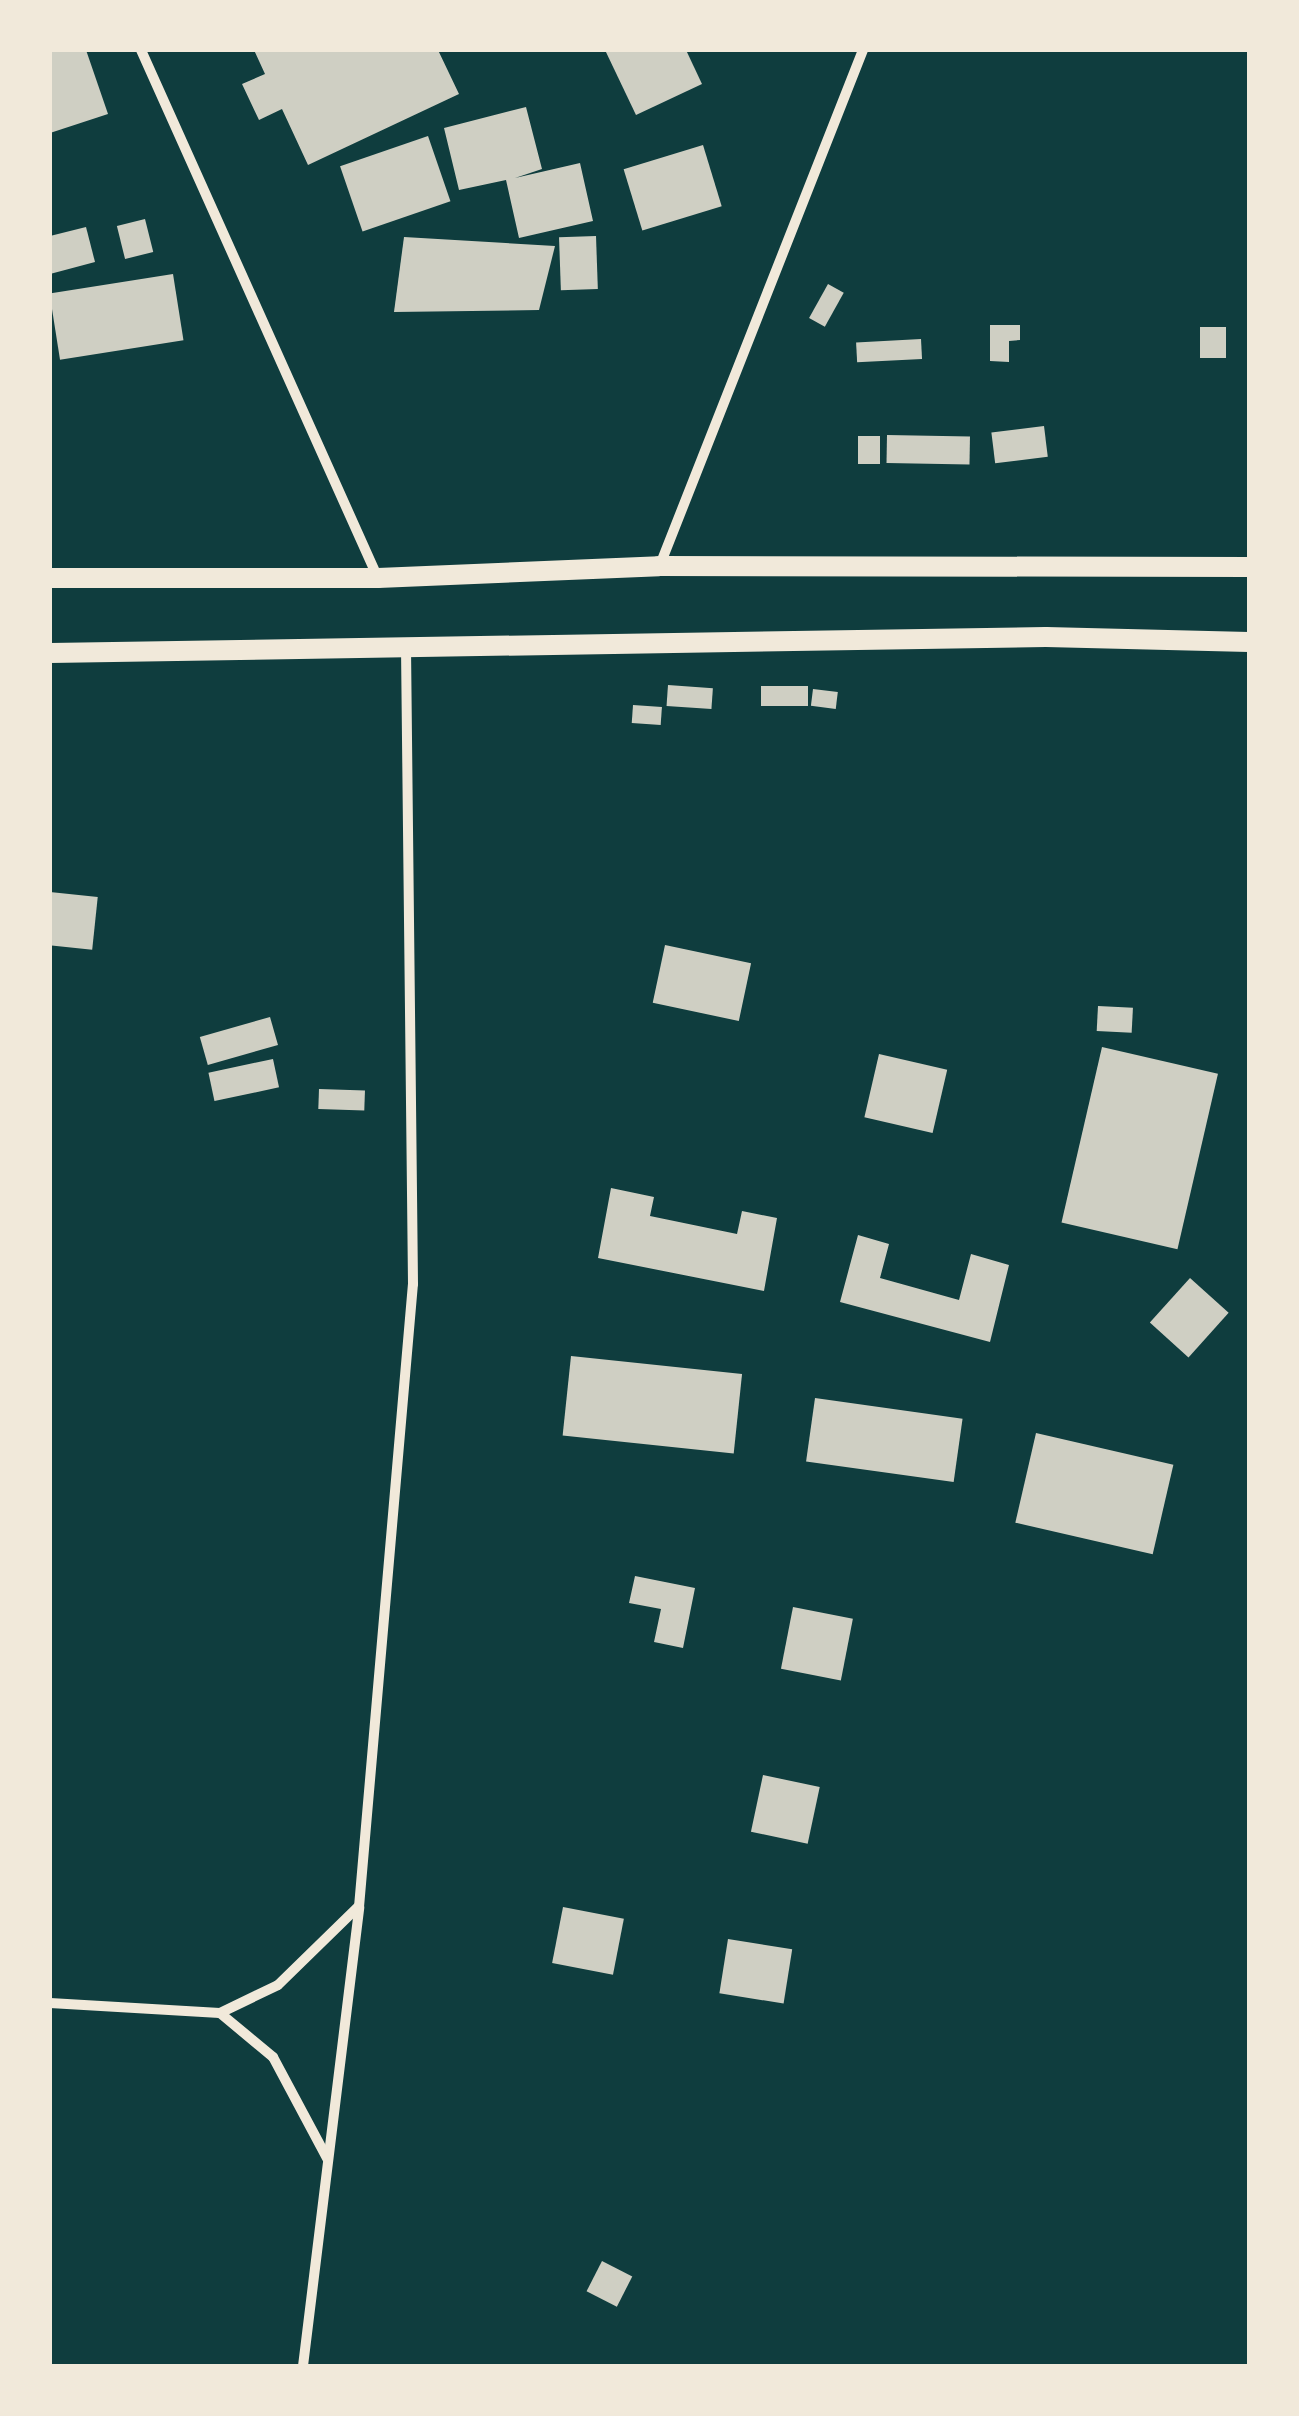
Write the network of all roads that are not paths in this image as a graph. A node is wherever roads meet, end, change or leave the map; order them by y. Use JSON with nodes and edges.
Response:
{"nodes":[{"id":1,"x":141,"y":50,"type":"edge"},
{"id":2,"x":863,"y":50,"type":"edge"},
{"id":3,"x":660,"y":566,"type":"junction"},
{"id":4,"x":1249,"y":567,"type":"edge"},
{"id":5,"x":50,"y":578,"type":"edge"},
{"id":6,"x":378,"y":578,"type":"junction"},
{"id":7,"x":1249,"y":642,"type":"edge"},
{"id":8,"x":406,"y":652,"type":"junction"},
{"id":9,"x":50,"y":653,"type":"edge"},
{"id":10,"x":359,"y":1906,"type":"junction"},
{"id":11,"x":50,"y":2003,"type":"edge"},
{"id":12,"x":220,"y":2013,"type":"junction"},
{"id":13,"x":328,"y":2159,"type":"junction"},
{"id":14,"x":303,"y":2366,"type":"edge"}],
"edges":[{"from":1,"to":6,"type":"street"},
{"from":2,"to":3,"type":"street"},
{"from":3,"to":4,"type":"main road"},
{"from":3,"to":6,"type":"main road"},
{"from":5,"to":6,"type":"main road"},
{"from":7,"to":8,"type":"main road"},
{"from":8,"to":9,"type":"main road"},
{"from":8,"to":10,"type":"street"},
{"from":10,"to":12,"type":"street"},
{"from":10,"to":13,"type":"street"},
{"from":11,"to":12,"type":"street"},
{"from":12,"to":13,"type":"street"},
{"from":13,"to":14,"type":"street"}]}
